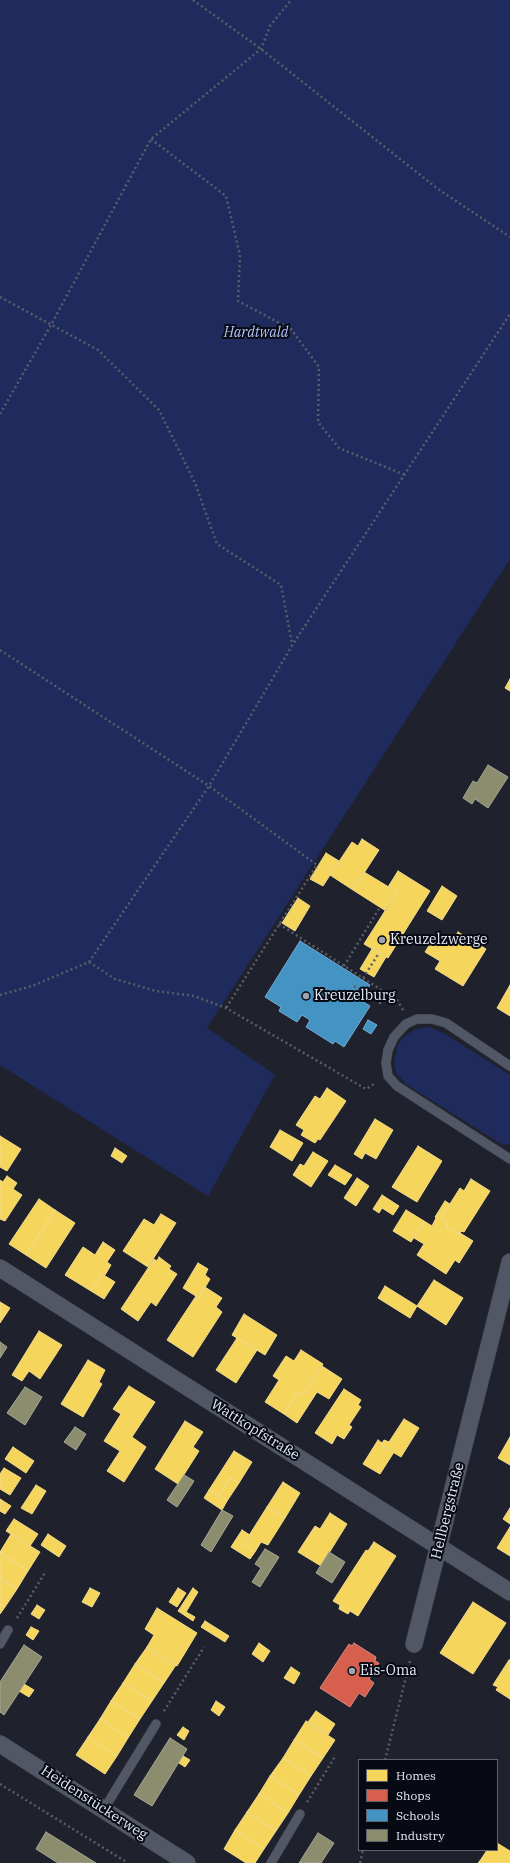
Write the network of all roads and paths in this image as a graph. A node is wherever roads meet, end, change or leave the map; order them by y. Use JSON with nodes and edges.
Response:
{"nodes":[{"id":1,"x":193,"y":0,"type":"edge"},
{"id":2,"x":291,"y":0,"type":"edge"},
{"id":3,"x":261,"y":49,"type":"junction"},
{"id":4,"x":151,"y":139,"type":"junction"},
{"id":5,"x":510,"y":237,"type":"edge"},
{"id":6,"x":0,"y":297,"type":"edge"},
{"id":7,"x":510,"y":314,"type":"edge"},
{"id":8,"x":51,"y":325,"type":"junction"},
{"id":9,"x":0,"y":414,"type":"edge"},
{"id":10,"x":405,"y":475,"type":"junction"},
{"id":11,"x":292,"y":644,"type":"junction"},
{"id":12,"x":0,"y":650,"type":"edge"},
{"id":13,"x":209,"y":786,"type":"junction"},
{"id":14,"x":380,"y":907,"type":"dead end"},
{"id":15,"x":279,"y":924,"type":"junction"},
{"id":16,"x":379,"y":953,"type":"dead end"},
{"id":17,"x":89,"y":962,"type":"junction"},
{"id":18,"x":344,"y":966,"type":"junction"},
{"id":19,"x":363,"y":978,"type":"junction"},
{"id":20,"x":354,"y":986,"type":"dead end"},
{"id":21,"x":386,"y":993,"type":"junction"},
{"id":22,"x":0,"y":995,"type":"edge"},
{"id":23,"x":226,"y":1008,"type":"junction"},
{"id":24,"x":410,"y":1022,"type":"junction"},
{"id":25,"x":510,"y":1066,"type":"edge"},
{"id":26,"x":388,"y":1076,"type":"junction"},
{"id":27,"x":510,"y":1159,"type":"edge"},
{"id":28,"x":510,"y":1262,"type":"edge"},
{"id":29,"x":0,"y":1268,"type":"edge"},
{"id":30,"x":439,"y":1547,"type":"junction"},
{"id":31,"x":46,"y":1571,"type":"dead end"},
{"id":32,"x":510,"y":1592,"type":"edge"},
{"id":33,"x":8,"y":1630,"type":"joint"},
{"id":34,"x":0,"y":1644,"type":"edge"},
{"id":35,"x":414,"y":1644,"type":"joint"},
{"id":36,"x":204,"y":1646,"type":"dead end"},
{"id":37,"x":156,"y":1724,"type":"joint"},
{"id":38,"x":0,"y":1744,"type":"edge"},
{"id":39,"x":336,"y":1755,"type":"dead end"},
{"id":40,"x":385,"y":1759,"type":"edge"},
{"id":41,"x":0,"y":1784,"type":"edge"},
{"id":42,"x":104,"y":1809,"type":"junction"},
{"id":43,"x":300,"y":1814,"type":"joint"},
{"id":44,"x":363,"y":1851,"type":"edge"},
{"id":45,"x":128,"y":1863,"type":"edge"},
{"id":46,"x":187,"y":1863,"type":"edge"},
{"id":47,"x":271,"y":1863,"type":"edge"},
{"id":48,"x":360,"y":1863,"type":"edge"}],
"edges":[{"from":1,"to":3,"type":"path"},
{"from":2,"to":3,"type":"path"},
{"from":3,"to":4,"type":"path"},
{"from":3,"to":5,"type":"path"},
{"from":4,"to":8,"type":"path"},
{"from":4,"to":10,"type":"path"},
{"from":6,"to":8,"type":"path"},
{"from":7,"to":10,"type":"path"},
{"from":8,"to":9,"type":"path"},
{"from":8,"to":11,"type":"path"},
{"from":10,"to":11,"type":"path"},
{"from":11,"to":13,"type":"path"},
{"from":12,"to":13,"type":"path"},
{"from":13,"to":15,"type":"path"},
{"from":13,"to":17,"type":"path"},
{"from":14,"to":18,"type":"path"},
{"from":15,"to":18,"type":"path"},
{"from":15,"to":23,"type":"path"},
{"from":16,"to":19,"type":"path"},
{"from":17,"to":22,"type":"path"},
{"from":17,"to":23,"type":"path"},
{"from":18,"to":19,"type":"path"},
{"from":19,"to":21,"type":"path"},
{"from":20,"to":21,"type":"path"},
{"from":21,"to":24,"type":"path"},
{"from":23,"to":26,"type":"path"},
{"from":24,"to":25,"type":"lane"},
{"from":24,"to":26,"type":"lane"},
{"from":26,"to":27,"type":"lane"},
{"from":28,"to":30,"type":"street","name":"Hellbergstraße"},
{"from":29,"to":30,"type":"street","name":"Wattkopfstraße"},
{"from":30,"to":32,"type":"street","name":"Wattkopfstraße"},
{"from":30,"to":35,"type":"street","name":"Hellbergstraße"},
{"from":31,"to":33,"type":"path"},
{"from":33,"to":34,"type":"lane"},
{"from":35,"to":40,"type":"path"},
{"from":36,"to":37,"type":"path"},
{"from":37,"to":42,"type":"lane"},
{"from":38,"to":42,"type":"street","name":"Heidenstückerweg"},
{"from":39,"to":43,"type":"path"},
{"from":41,"to":45,"type":"path"},
{"from":42,"to":46,"type":"street","name":"Heidenstückerweg"},
{"from":43,"to":47,"type":"lane"},
{"from":44,"to":48,"type":"path"}]}
